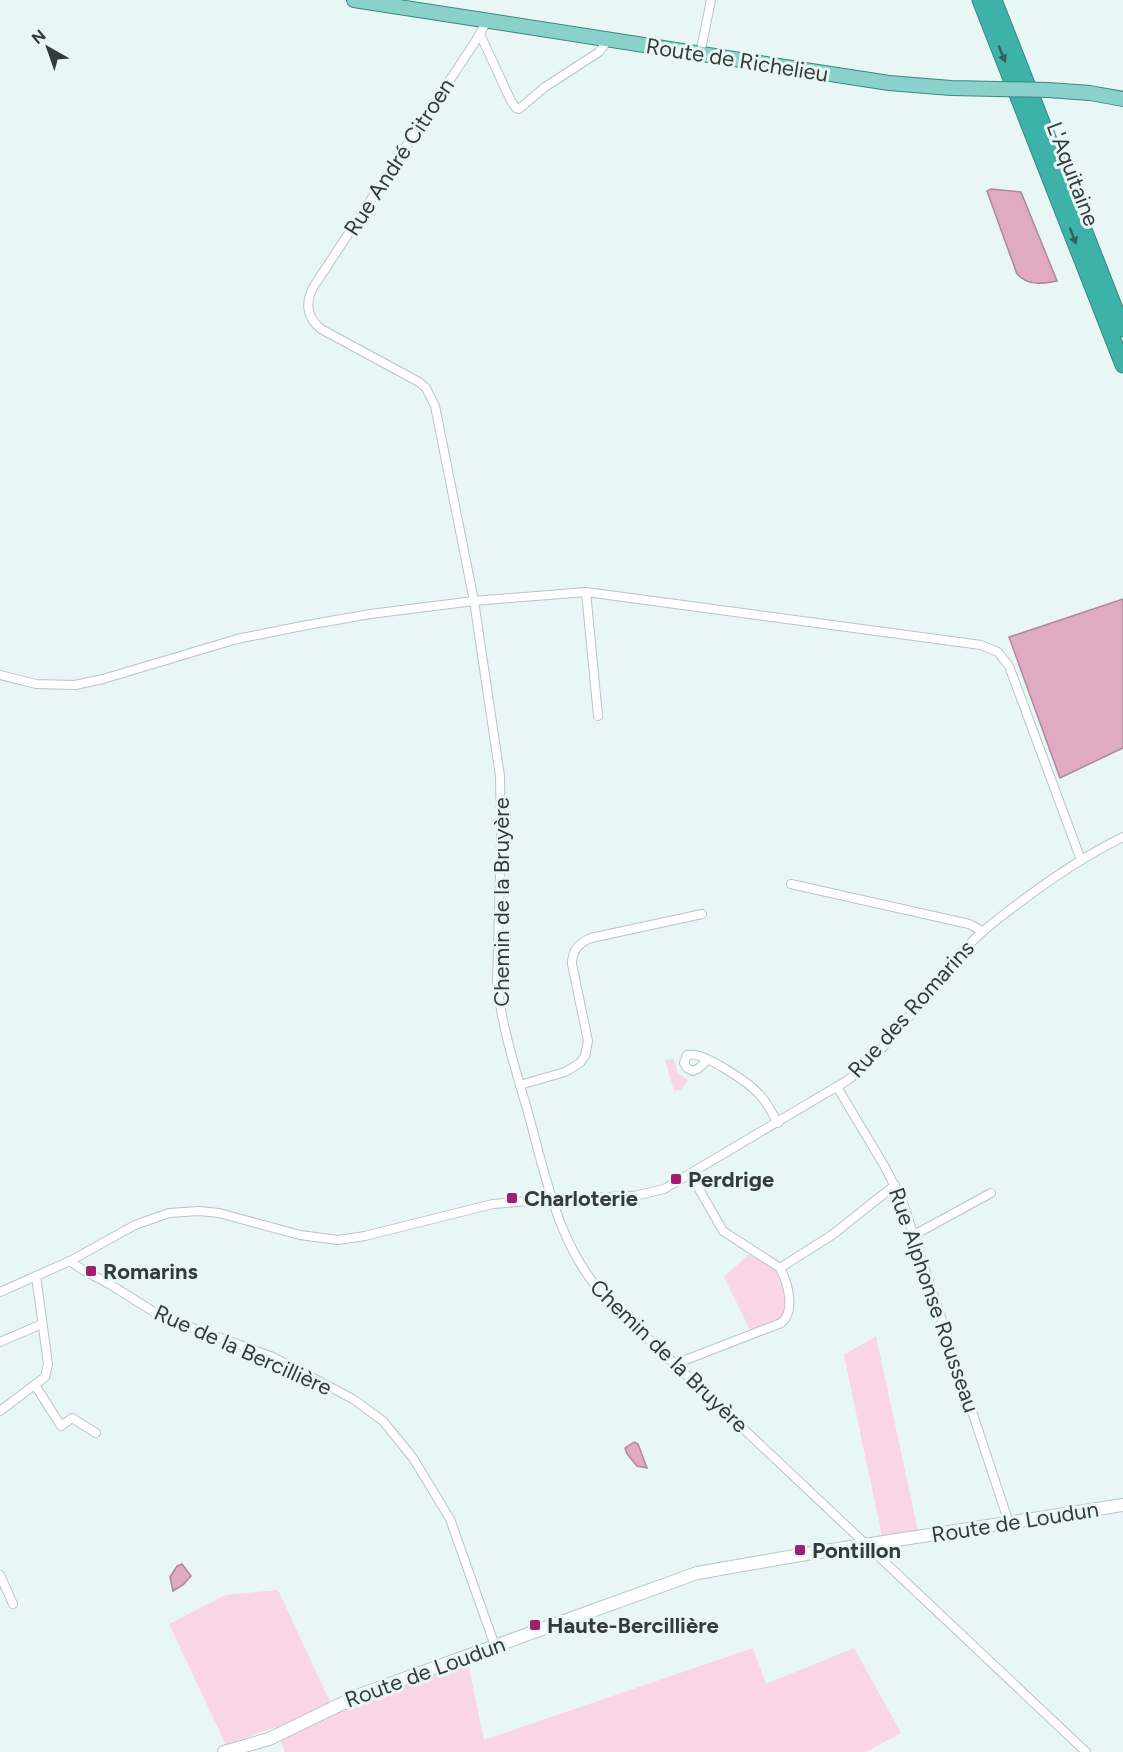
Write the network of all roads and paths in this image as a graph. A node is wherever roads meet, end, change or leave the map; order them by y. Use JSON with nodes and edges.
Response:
{"nodes":[{"id":1,"x":354,"y":0,"type":"edge"},
{"id":2,"x":711,"y":0,"type":"edge"},
{"id":3,"x":980,"y":0,"type":"edge"},
{"id":4,"x":993,"y":0,"type":"edge"},
{"id":5,"x":487,"y":21,"type":"junction"},
{"id":6,"x":480,"y":34,"type":"junction"},
{"id":7,"x":608,"y":40,"type":"junction"},
{"id":8,"x":699,"y":54,"type":"junction"},
{"id":9,"x":1123,"y":99,"type":"edge"},
{"id":10,"x":310,"y":294,"type":"joint"},
{"id":11,"x":1123,"y":329,"type":"edge"},
{"id":12,"x":1123,"y":365,"type":"edge"},
{"id":13,"x":586,"y":592,"type":"junction"},
{"id":14,"x":474,"y":601,"type":"junction"},
{"id":15,"x":0,"y":675,"type":"edge"},
{"id":16,"x":598,"y":716,"type":"dead end"},
{"id":17,"x":1123,"y":837,"type":"edge"},
{"id":18,"x":1081,"y":860,"type":"junction"},
{"id":19,"x":790,"y":884,"type":"dead end"},
{"id":20,"x":702,"y":914,"type":"dead end"},
{"id":21,"x":982,"y":931,"type":"junction"},
{"id":22,"x":707,"y":1060,"type":"dead end"},
{"id":23,"x":520,"y":1084,"type":"junction"},
{"id":24,"x":837,"y":1087,"type":"junction"},
{"id":25,"x":778,"y":1122,"type":"junction"},
{"id":26,"x":691,"y":1175,"type":"junction"},
{"id":27,"x":895,"y":1185,"type":"junction"},
{"id":28,"x":991,"y":1194,"type":"dead end"},
{"id":29,"x":552,"y":1199,"type":"junction"},
{"id":30,"x":914,"y":1235,"type":"junction"},
{"id":31,"x":70,"y":1261,"type":"junction"},
{"id":32,"x":780,"y":1268,"type":"junction"},
{"id":33,"x":36,"y":1276,"type":"junction"},
{"id":34,"x":0,"y":1292,"type":"edge"},
{"id":35,"x":42,"y":1324,"type":"junction"},
{"id":36,"x":0,"y":1342,"type":"edge"},
{"id":37,"x":675,"y":1364,"type":"junction"},
{"id":38,"x":35,"y":1385,"type":"junction"},
{"id":39,"x":0,"y":1411,"type":"edge"},
{"id":40,"x":96,"y":1433,"type":"dead end"},
{"id":41,"x":1123,"y":1505,"type":"edge"},
{"id":42,"x":1009,"y":1523,"type":"junction"},
{"id":43,"x":866,"y":1545,"type":"junction"},
{"id":44,"x":0,"y":1575,"type":"edge"},
{"id":45,"x":13,"y":1604,"type":"dead end"},
{"id":46,"x":495,"y":1646,"type":"junction"},
{"id":47,"x":224,"y":1752,"type":"edge"},
{"id":48,"x":1086,"y":1752,"type":"edge"}],
"edges":[{"from":1,"to":5,"type":"main road","name":"Route de Richelieu"},
{"from":2,"to":8,"type":"street"},
{"from":3,"to":12,"type":"highway","name":"L'Aquitaine","one_way":true},
{"from":4,"to":11,"type":"highway","name":"L'Aquitaine"},
{"from":5,"to":6,"type":"street","name":"Rue André Citroen"},
{"from":5,"to":7,"type":"main road","name":"Route de Richelieu"},
{"from":6,"to":7,"type":"street"},
{"from":6,"to":10,"type":"street","name":"Rue André Citroen"},
{"from":7,"to":8,"type":"main road","name":"Route de Richelieu"},
{"from":8,"to":9,"type":"main road","name":"Route de Richelieu","bridge":true},
{"from":10,"to":14,"type":"street","name":"Chemin de la Bruyère"},
{"from":13,"to":14,"type":"street"},
{"from":13,"to":16,"type":"street"},
{"from":13,"to":18,"type":"street"},
{"from":14,"to":15,"type":"street"},
{"from":14,"to":23,"type":"street","name":"Chemin de la Bruyère"},
{"from":17,"to":18,"type":"street","name":"Rue des Romarins"},
{"from":18,"to":21,"type":"street","name":"Rue des Romarins"},
{"from":19,"to":21,"type":"street"},
{"from":20,"to":23,"type":"street"},
{"from":21,"to":24,"type":"street","name":"Rue des Romarins"},
{"from":22,"to":25,"type":"street"},
{"from":23,"to":29,"type":"street","name":"Chemin de la Bruyère"},
{"from":24,"to":25,"type":"street","name":"Rue des Romarins"},
{"from":24,"to":27,"type":"street","name":"Rue Alphonse Rousseau"},
{"from":25,"to":26,"type":"street","name":"Rue des Romarins"},
{"from":26,"to":29,"type":"street","name":"Rue des Romarins"},
{"from":26,"to":32,"type":"street"},
{"from":27,"to":30,"type":"street","name":"Rue Alphonse Rousseau"},
{"from":27,"to":32,"type":"street"},
{"from":28,"to":30,"type":"street"},
{"from":29,"to":31,"type":"street","name":"Rue des Romarins"},
{"from":29,"to":37,"type":"street","name":"Chemin de la Bruyère"},
{"from":30,"to":42,"type":"street","name":"Rue Alphonse Rousseau"},
{"from":31,"to":33,"type":"street","name":"Rue des Romarins"},
{"from":31,"to":46,"type":"street","name":"Rue de la Bercillière"},
{"from":32,"to":37,"type":"street"},
{"from":33,"to":34,"type":"street","name":"Rue des Romarins"},
{"from":33,"to":35,"type":"street"},
{"from":35,"to":36,"type":"street"},
{"from":35,"to":38,"type":"street"},
{"from":37,"to":43,"type":"street","name":"Chemin de la Bruyère"},
{"from":38,"to":39,"type":"street"},
{"from":38,"to":40,"type":"street"},
{"from":41,"to":42,"type":"main road","name":"Route de Loudun"},
{"from":42,"to":43,"type":"main road","name":"Route de Loudun"},
{"from":43,"to":46,"type":"main road","name":"Route de Loudun"},
{"from":43,"to":48,"type":"street","name":"Chemin de la Bruyère"},
{"from":44,"to":45,"type":"street"},
{"from":46,"to":47,"type":"main road","name":"Route de Loudun"}]}
